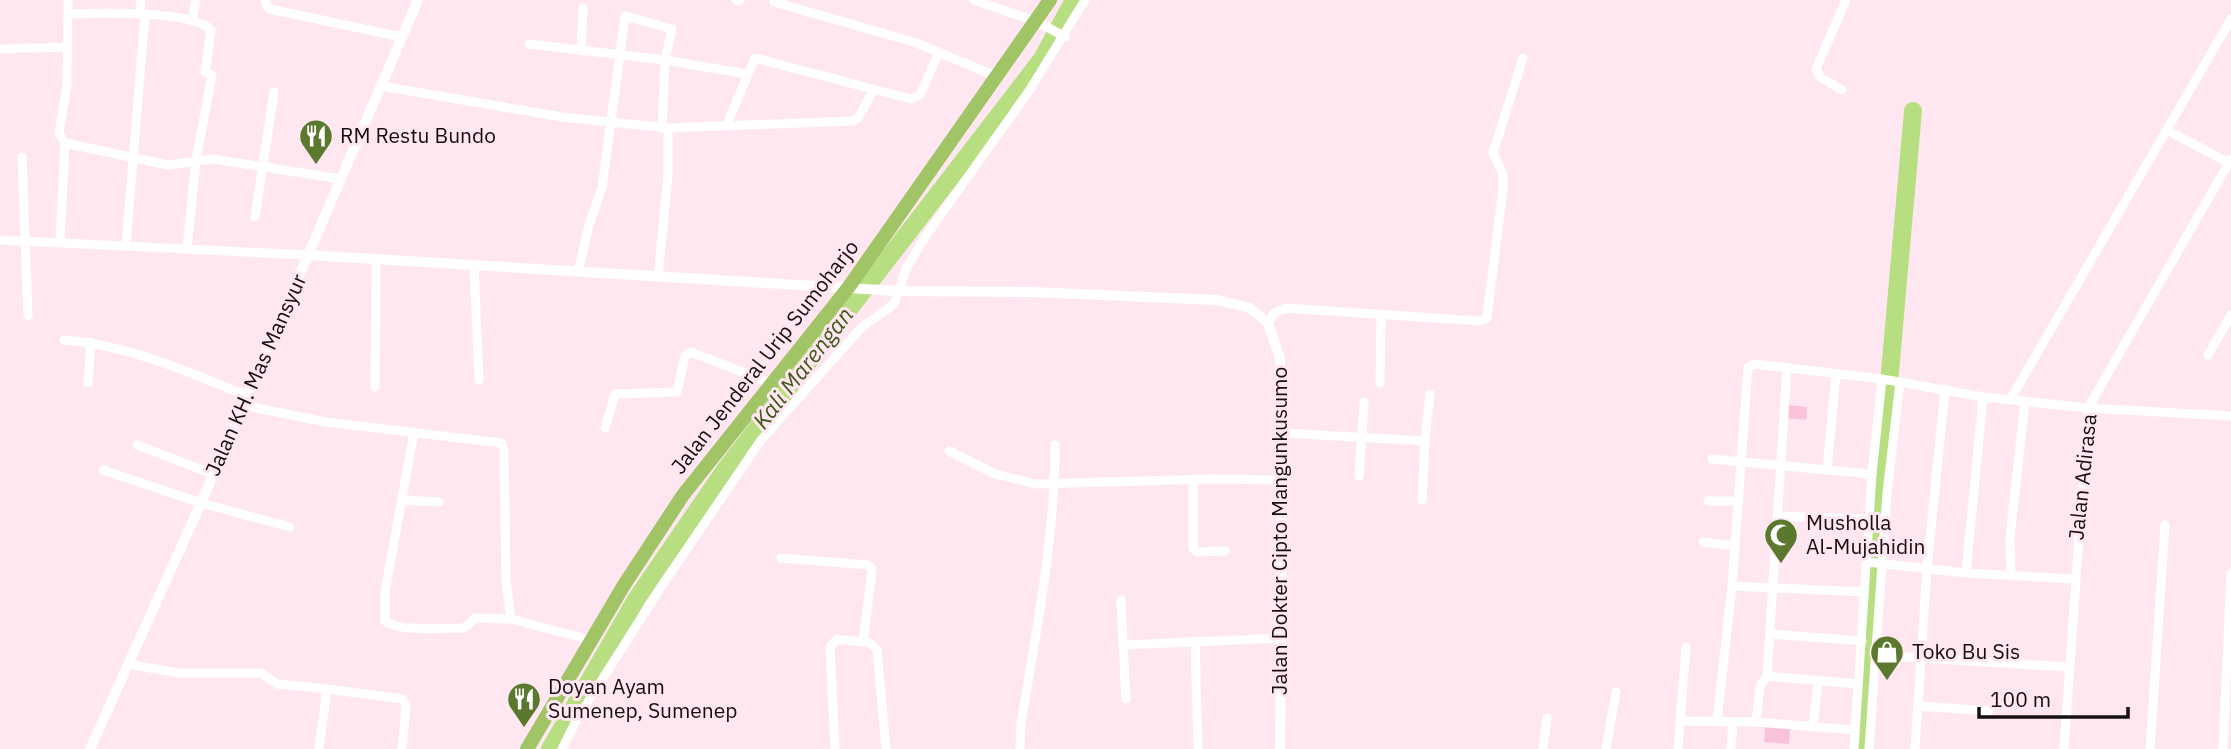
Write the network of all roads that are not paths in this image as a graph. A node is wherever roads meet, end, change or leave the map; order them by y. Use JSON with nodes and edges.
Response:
{"nodes":[{"id":1,"x":68,"y":0,"type":"edge"},
{"id":2,"x":141,"y":0,"type":"edge"},
{"id":3,"x":197,"y":0,"type":"edge"},
{"id":4,"x":265,"y":0,"type":"edge"},
{"id":5,"x":418,"y":0,"type":"edge"},
{"id":6,"x":974,"y":0,"type":"edge"},
{"id":7,"x":1050,"y":0,"type":"edge"},
{"id":8,"x":1085,"y":0,"type":"edge"},
{"id":9,"x":1846,"y":0,"type":"edge"},
{"id":10,"x":774,"y":2,"type":"dead end"},
{"id":11,"x":583,"y":8,"type":"dead end"},
{"id":12,"x":68,"y":14,"type":"junction"},
{"id":13,"x":143,"y":14,"type":"junction"},
{"id":14,"x":2231,"y":19,"type":"edge"},
{"id":15,"x":192,"y":21,"type":"junction"},
{"id":16,"x":1043,"y":24,"type":"junction"},
{"id":17,"x":1061,"y":35,"type":"junction"},
{"id":18,"x":402,"y":37,"type":"junction"},
{"id":19,"x":529,"y":44,"type":"dead end"},
{"id":20,"x":68,"y":47,"type":"junction"},
{"id":21,"x":0,"y":49,"type":"edge"},
{"id":22,"x":580,"y":51,"type":"junction"},
{"id":23,"x":939,"y":52,"type":"junction"},
{"id":24,"x":619,"y":54,"type":"junction"},
{"id":25,"x":1524,"y":58,"type":"dead end"},
{"id":26,"x":665,"y":60,"type":"junction"},
{"id":27,"x":746,"y":74,"type":"junction"},
{"id":28,"x":998,"y":77,"type":"junction"},
{"id":29,"x":381,"y":86,"type":"junction"},
{"id":30,"x":874,"y":89,"type":"junction"},
{"id":31,"x":1842,"y":90,"type":"dead end"},
{"id":32,"x":274,"y":92,"type":"dead end"},
{"id":33,"x":612,"y":123,"type":"junction"},
{"id":34,"x":727,"y":124,"type":"junction"},
{"id":35,"x":665,"y":128,"type":"junction"},
{"id":36,"x":2167,"y":130,"type":"junction"},
{"id":37,"x":65,"y":143,"type":"junction"},
{"id":38,"x":22,"y":157,"type":"dead end"},
{"id":39,"x":134,"y":157,"type":"junction"},
{"id":40,"x":196,"y":160,"type":"junction"},
{"id":41,"x":2230,"y":162,"type":"edge"},
{"id":42,"x":263,"y":166,"type":"junction"},
{"id":43,"x":341,"y":179,"type":"junction"},
{"id":44,"x":255,"y":217,"type":"dead end"},
{"id":45,"x":0,"y":240,"type":"edge"},
{"id":46,"x":26,"y":242,"type":"junction"},
{"id":47,"x":60,"y":242,"type":"junction"},
{"id":48,"x":126,"y":245,"type":"junction"},
{"id":49,"x":187,"y":249,"type":"junction"},
{"id":50,"x":308,"y":256,"type":"junction"},
{"id":51,"x":376,"y":260,"type":"junction"},
{"id":52,"x":474,"y":267,"type":"junction"},
{"id":53,"x":578,"y":272,"type":"junction"},
{"id":54,"x":658,"y":277,"type":"junction"},
{"id":55,"x":855,"y":288,"type":"junction"},
{"id":56,"x":894,"y":291,"type":"junction"},
{"id":57,"x":1381,"y":315,"type":"junction"},
{"id":58,"x":2231,"y":315,"type":"edge"},
{"id":59,"x":28,"y":316,"type":"dead end"},
{"id":60,"x":1268,"y":323,"type":"junction"},
{"id":61,"x":64,"y":340,"type":"dead end"},
{"id":62,"x":91,"y":342,"type":"junction"},
{"id":63,"x":2208,"y":355,"type":"dead end"},
{"id":64,"x":1787,"y":367,"type":"junction"},
{"id":65,"x":1836,"y":374,"type":"junction"},
{"id":66,"x":479,"y":380,"type":"dead end"},
{"id":67,"x":1885,"y":380,"type":"junction"},
{"id":68,"x":1900,"y":382,"type":"junction"},
{"id":69,"x":88,"y":383,"type":"dead end"},
{"id":70,"x":1380,"y":383,"type":"dead end"},
{"id":71,"x":773,"y":384,"type":"junction"},
{"id":72,"x":375,"y":387,"type":"dead end"},
{"id":73,"x":1945,"y":389,"type":"junction"},
{"id":74,"x":1430,"y":394,"type":"dead end"},
{"id":75,"x":1983,"y":397,"type":"junction"},
{"id":76,"x":243,"y":400,"type":"junction"},
{"id":77,"x":2010,"y":400,"type":"junction"},
{"id":78,"x":2025,"y":401,"type":"junction"},
{"id":79,"x":1364,"y":402,"type":"dead end"},
{"id":80,"x":2088,"y":408,"type":"junction"},
{"id":81,"x":2231,"y":416,"type":"edge"},
{"id":82,"x":605,"y":428,"type":"dead end"},
{"id":83,"x":414,"y":432,"type":"junction"},
{"id":84,"x":1283,"y":433,"type":"junction"},
{"id":85,"x":1361,"y":436,"type":"junction"},
{"id":86,"x":1425,"y":441,"type":"junction"},
{"id":87,"x":138,"y":445,"type":"dead end"},
{"id":88,"x":1055,"y":445,"type":"dead end"},
{"id":89,"x":949,"y":451,"type":"dead end"},
{"id":90,"x":1712,"y":459,"type":"dead end"},
{"id":91,"x":1741,"y":462,"type":"junction"},
{"id":92,"x":1783,"y":466,"type":"junction"},
{"id":93,"x":103,"y":470,"type":"dead end"},
{"id":94,"x":1827,"y":470,"type":"junction"},
{"id":95,"x":213,"y":474,"type":"junction"},
{"id":96,"x":1872,"y":474,"type":"junction"},
{"id":97,"x":1359,"y":476,"type":"dead end"},
{"id":98,"x":1193,"y":479,"type":"junction"},
{"id":99,"x":1282,"y":480,"type":"junction"},
{"id":100,"x":1055,"y":483,"type":"junction"},
{"id":101,"x":403,"y":500,"type":"junction"},
{"id":102,"x":1422,"y":500,"type":"dead end"},
{"id":103,"x":1708,"y":501,"type":"dead end"},
{"id":104,"x":1739,"y":501,"type":"junction"},
{"id":105,"x":439,"y":502,"type":"dead end"},
{"id":106,"x":201,"y":503,"type":"junction"},
{"id":107,"x":1778,"y":516,"type":"junction"},
{"id":108,"x":1869,"y":519,"type":"junction"},
{"id":109,"x":2165,"y":525,"type":"dead end"},
{"id":110,"x":290,"y":527,"type":"dead end"},
{"id":111,"x":1703,"y":542,"type":"dead end"},
{"id":112,"x":1735,"y":546,"type":"junction"},
{"id":113,"x":1225,"y":551,"type":"dead end"},
{"id":114,"x":781,"y":558,"type":"dead end"},
{"id":115,"x":1867,"y":562,"type":"junction"},
{"id":116,"x":1882,"y":564,"type":"junction"},
{"id":117,"x":1927,"y":569,"type":"junction"},
{"id":118,"x":1966,"y":573,"type":"junction"},
{"id":119,"x":2231,"y":573,"type":"edge"},
{"id":120,"x":2011,"y":575,"type":"junction"},
{"id":121,"x":2074,"y":579,"type":"junction"},
{"id":122,"x":1732,"y":586,"type":"junction"},
{"id":123,"x":1773,"y":588,"type":"junction"},
{"id":124,"x":1864,"y":592,"type":"junction"},
{"id":125,"x":1121,"y":600,"type":"dead end"},
{"id":126,"x":511,"y":619,"type":"junction"},
{"id":127,"x":1770,"y":634,"type":"junction"},
{"id":128,"x":1282,"y":638,"type":"junction"},
{"id":129,"x":591,"y":640,"type":"junction"},
{"id":130,"x":1862,"y":640,"type":"junction"},
{"id":131,"x":1195,"y":641,"type":"junction"},
{"id":132,"x":863,"y":642,"type":"junction"},
{"id":133,"x":1123,"y":645,"type":"junction"},
{"id":134,"x":1686,"y":648,"type":"dead end"},
{"id":135,"x":1875,"y":655,"type":"junction"},
{"id":136,"x":1921,"y":659,"type":"junction"},
{"id":137,"x":128,"y":664,"type":"junction"},
{"id":138,"x":2068,"y":667,"type":"junction"},
{"id":139,"x":1767,"y":676,"type":"junction"},
{"id":140,"x":1818,"y":681,"type":"junction"},
{"id":141,"x":1858,"y":684,"type":"junction"},
{"id":142,"x":327,"y":689,"type":"junction"},
{"id":143,"x":1616,"y":692,"type":"dead end"},
{"id":144,"x":1126,"y":699,"type":"dead end"},
{"id":145,"x":1918,"y":706,"type":"junction"},
{"id":146,"x":1989,"y":711,"type":"dead end"},
{"id":147,"x":1547,"y":718,"type":"dead end"},
{"id":148,"x":1681,"y":721,"type":"junction"},
{"id":149,"x":1717,"y":721,"type":"junction"},
{"id":150,"x":1733,"y":722,"type":"junction"},
{"id":151,"x":1756,"y":722,"type":"junction"},
{"id":152,"x":1813,"y":727,"type":"junction"},
{"id":153,"x":1855,"y":730,"type":"junction"},
{"id":154,"x":1198,"y":748,"type":"edge"},
{"id":155,"x":90,"y":749,"type":"edge"},
{"id":156,"x":319,"y":749,"type":"edge"},
{"id":157,"x":402,"y":749,"type":"edge"},
{"id":158,"x":527,"y":749,"type":"edge"},
{"id":159,"x":562,"y":749,"type":"edge"},
{"id":160,"x":835,"y":749,"type":"edge"},
{"id":161,"x":886,"y":749,"type":"edge"},
{"id":162,"x":1020,"y":749,"type":"edge"},
{"id":163,"x":1280,"y":749,"type":"edge"},
{"id":164,"x":1543,"y":749,"type":"edge"},
{"id":165,"x":1606,"y":749,"type":"edge"},
{"id":166,"x":1678,"y":749,"type":"edge"},
{"id":167,"x":1731,"y":749,"type":"edge"},
{"id":168,"x":1854,"y":749,"type":"edge"},
{"id":169,"x":1869,"y":749,"type":"edge"},
{"id":170,"x":1915,"y":749,"type":"edge"},
{"id":171,"x":2064,"y":749,"type":"edge"},
{"id":172,"x":2150,"y":749,"type":"edge"},
{"id":173,"x":2223,"y":749,"type":"edge"}],
"edges":[{"from":1,"to":12,"type":"street"},
{"from":2,"to":13,"type":"street"},
{"from":3,"to":15,"type":"street"},
{"from":4,"to":18,"type":"street"},
{"from":5,"to":18,"type":"street","name":"Jalan KH. Mas Mansyur"},
{"from":6,"to":16,"type":"street"},
{"from":7,"to":16,"type":"highway","name":"Jalan Jenderal Urip Sumoharjo"},
{"from":8,"to":17,"type":"street"},
{"from":9,"to":31,"type":"street"},
{"from":10,"to":23,"type":"street"},
{"from":11,"to":22,"type":"street"},
{"from":12,"to":13,"type":"street"},
{"from":12,"to":20,"type":"street"},
{"from":13,"to":15,"type":"street"},
{"from":13,"to":39,"type":"street"},
{"from":14,"to":36,"type":"street"},
{"from":15,"to":40,"type":"street"},
{"from":16,"to":17,"type":"street"},
{"from":16,"to":28,"type":"highway","name":"Jalan Jenderal Urip Sumoharjo"},
{"from":17,"to":56,"type":"street"},
{"from":18,"to":29,"type":"street","name":"Jalan KH. Mas Mansyur"},
{"from":19,"to":22,"type":"street"},
{"from":20,"to":21,"type":"street"},
{"from":20,"to":37,"type":"street"},
{"from":22,"to":24,"type":"street"},
{"from":23,"to":28,"type":"street"},
{"from":23,"to":30,"type":"street"},
{"from":24,"to":26,"type":"street"},
{"from":24,"to":26,"type":"street"},
{"from":24,"to":33,"type":"street"},
{"from":25,"to":57,"type":"street"},
{"from":26,"to":27,"type":"street"},
{"from":26,"to":35,"type":"street"},
{"from":27,"to":30,"type":"street"},
{"from":27,"to":34,"type":"street"},
{"from":28,"to":55,"type":"highway","name":"Jalan Jenderal Urip Sumoharjo"},
{"from":29,"to":33,"type":"street"},
{"from":29,"to":43,"type":"street","name":"Jalan KH. Mas Mansyur"},
{"from":30,"to":34,"type":"street"},
{"from":32,"to":42,"type":"street"},
{"from":33,"to":35,"type":"street"},
{"from":33,"to":53,"type":"street"},
{"from":34,"to":35,"type":"street"},
{"from":35,"to":54,"type":"street"},
{"from":36,"to":41,"type":"street"},
{"from":36,"to":77,"type":"street"},
{"from":37,"to":39,"type":"street"},
{"from":37,"to":47,"type":"street"},
{"from":38,"to":46,"type":"street"},
{"from":39,"to":40,"type":"street"},
{"from":39,"to":48,"type":"street"},
{"from":40,"to":42,"type":"street"},
{"from":40,"to":49,"type":"street"},
{"from":41,"to":80,"type":"street","name":"Jalan Adirasa"},
{"from":42,"to":43,"type":"street"},
{"from":42,"to":44,"type":"street"},
{"from":43,"to":50,"type":"street","name":"Jalan KH. Mas Mansyur"},
{"from":45,"to":46,"type":"street"},
{"from":46,"to":47,"type":"street"},
{"from":46,"to":59,"type":"street"},
{"from":47,"to":48,"type":"street"},
{"from":48,"to":49,"type":"street"},
{"from":49,"to":50,"type":"street"},
{"from":50,"to":51,"type":"street"},
{"from":50,"to":76,"type":"street","name":"Jalan KH. Mas Mansyur"},
{"from":51,"to":52,"type":"street"},
{"from":51,"to":72,"type":"street"},
{"from":52,"to":53,"type":"street"},
{"from":52,"to":66,"type":"street"},
{"from":53,"to":54,"type":"street"},
{"from":54,"to":55,"type":"street"},
{"from":55,"to":56,"type":"street"},
{"from":55,"to":71,"type":"highway","name":"Jalan Jenderal Urip Sumoharjo"},
{"from":56,"to":60,"type":"street"},
{"from":56,"to":159,"type":"street"},
{"from":57,"to":60,"type":"street"},
{"from":57,"to":70,"type":"street"},
{"from":58,"to":63,"type":"street"},
{"from":60,"to":84,"type":"street","name":"Jalan Dokter Cipto Mangunkusumo"},
{"from":61,"to":62,"type":"street"},
{"from":62,"to":69,"type":"street"},
{"from":62,"to":76,"type":"street"},
{"from":64,"to":65,"type":"street"},
{"from":64,"to":91,"type":"street"},
{"from":64,"to":92,"type":"street"},
{"from":65,"to":67,"type":"street"},
{"from":65,"to":94,"type":"street"},
{"from":67,"to":68,"type":"street"},
{"from":67,"to":96,"type":"street"},
{"from":68,"to":73,"type":"street"},
{"from":68,"to":116,"type":"street"},
{"from":71,"to":82,"type":"street"},
{"from":71,"to":129,"type":"highway","name":"Jalan Jenderal Urip Sumoharjo"},
{"from":73,"to":75,"type":"street"},
{"from":73,"to":117,"type":"street"},
{"from":74,"to":86,"type":"street"},
{"from":75,"to":77,"type":"street"},
{"from":75,"to":118,"type":"street"},
{"from":76,"to":83,"type":"street"},
{"from":76,"to":95,"type":"street","name":"Jalan KH. Mas Mansyur"},
{"from":77,"to":78,"type":"street"},
{"from":78,"to":80,"type":"street"},
{"from":78,"to":120,"type":"street"},
{"from":79,"to":85,"type":"street"},
{"from":80,"to":81,"type":"street"},
{"from":80,"to":121,"type":"street","name":"Jalan Adirasa"},
{"from":83,"to":101,"type":"street"},
{"from":83,"to":126,"type":"street"},
{"from":84,"to":85,"type":"street"},
{"from":84,"to":99,"type":"street","name":"Jalan Dokter Cipto Mangunkusumo"},
{"from":85,"to":86,"type":"street"},
{"from":85,"to":97,"type":"street"},
{"from":86,"to":102,"type":"street"},
{"from":87,"to":95,"type":"street"},
{"from":88,"to":100,"type":"street"},
{"from":89,"to":100,"type":"street"},
{"from":90,"to":91,"type":"street"},
{"from":91,"to":92,"type":"street"},
{"from":91,"to":104,"type":"street"},
{"from":92,"to":94,"type":"street"},
{"from":92,"to":107,"type":"street"},
{"from":93,"to":106,"type":"street"},
{"from":94,"to":96,"type":"street"},
{"from":95,"to":106,"type":"street","name":"Jalan KH. Mas Mansyur"},
{"from":96,"to":108,"type":"street"},
{"from":98,"to":99,"type":"street"},
{"from":98,"to":100,"type":"street"},
{"from":98,"to":113,"type":"street"},
{"from":99,"to":128,"type":"street","name":"Jalan Dokter Cipto Mangunkusumo"},
{"from":100,"to":162,"type":"street"},
{"from":101,"to":105,"type":"street"},
{"from":101,"to":126,"type":"street"},
{"from":103,"to":104,"type":"street"},
{"from":104,"to":112,"type":"street"},
{"from":106,"to":110,"type":"street"},
{"from":106,"to":137,"type":"street","name":"Jalan KH. Mas Mansyur"},
{"from":107,"to":108,"type":"street"},
{"from":107,"to":123,"type":"street"},
{"from":108,"to":115,"type":"street"},
{"from":109,"to":172,"type":"street"},
{"from":111,"to":112,"type":"street"},
{"from":112,"to":122,"type":"street"},
{"from":114,"to":132,"type":"street"},
{"from":115,"to":116,"type":"street"},
{"from":115,"to":124,"type":"street"},
{"from":116,"to":117,"type":"street"},
{"from":116,"to":135,"type":"street"},
{"from":117,"to":118,"type":"street"},
{"from":117,"to":136,"type":"street"},
{"from":118,"to":120,"type":"street"},
{"from":119,"to":173,"type":"street"},
{"from":120,"to":121,"type":"street"},
{"from":121,"to":138,"type":"street","name":"Jalan Adirasa"},
{"from":122,"to":123,"type":"street"},
{"from":122,"to":149,"type":"street"},
{"from":123,"to":124,"type":"street"},
{"from":123,"to":127,"type":"street"},
{"from":124,"to":130,"type":"street"},
{"from":125,"to":133,"type":"street"},
{"from":126,"to":129,"type":"street"},
{"from":127,"to":130,"type":"street"},
{"from":127,"to":139,"type":"street"},
{"from":128,"to":131,"type":"street"},
{"from":128,"to":163,"type":"street","name":"Jalan Dokter Cipto Mangunkusumo"},
{"from":129,"to":158,"type":"highway","name":"Jalan Jenderal Urip Sumoharjo"},
{"from":130,"to":141,"type":"street"},
{"from":131,"to":133,"type":"street"},
{"from":131,"to":154,"type":"street"},
{"from":132,"to":160,"type":"street"},
{"from":132,"to":161,"type":"street"},
{"from":133,"to":144,"type":"street"},
{"from":134,"to":148,"type":"street"},
{"from":135,"to":136,"type":"street"},
{"from":135,"to":169,"type":"street"},
{"from":136,"to":138,"type":"street"},
{"from":136,"to":145,"type":"street"},
{"from":137,"to":142,"type":"street"},
{"from":137,"to":155,"type":"street","name":"Jalan KH. Mas Mansyur"},
{"from":138,"to":171,"type":"street","name":"Jalan Adirasa"},
{"from":139,"to":140,"type":"street"},
{"from":139,"to":151,"type":"street"},
{"from":140,"to":141,"type":"street"},
{"from":140,"to":152,"type":"street"},
{"from":141,"to":153,"type":"street"},
{"from":142,"to":156,"type":"street"},
{"from":142,"to":157,"type":"street"},
{"from":143,"to":165,"type":"street"},
{"from":145,"to":146,"type":"street"},
{"from":145,"to":170,"type":"street"},
{"from":147,"to":164,"type":"street"},
{"from":148,"to":149,"type":"street"},
{"from":148,"to":166,"type":"street"},
{"from":149,"to":150,"type":"street"},
{"from":150,"to":151,"type":"street"},
{"from":150,"to":167,"type":"street"},
{"from":151,"to":152,"type":"street"},
{"from":152,"to":153,"type":"street"},
{"from":153,"to":168,"type":"street"}]}
